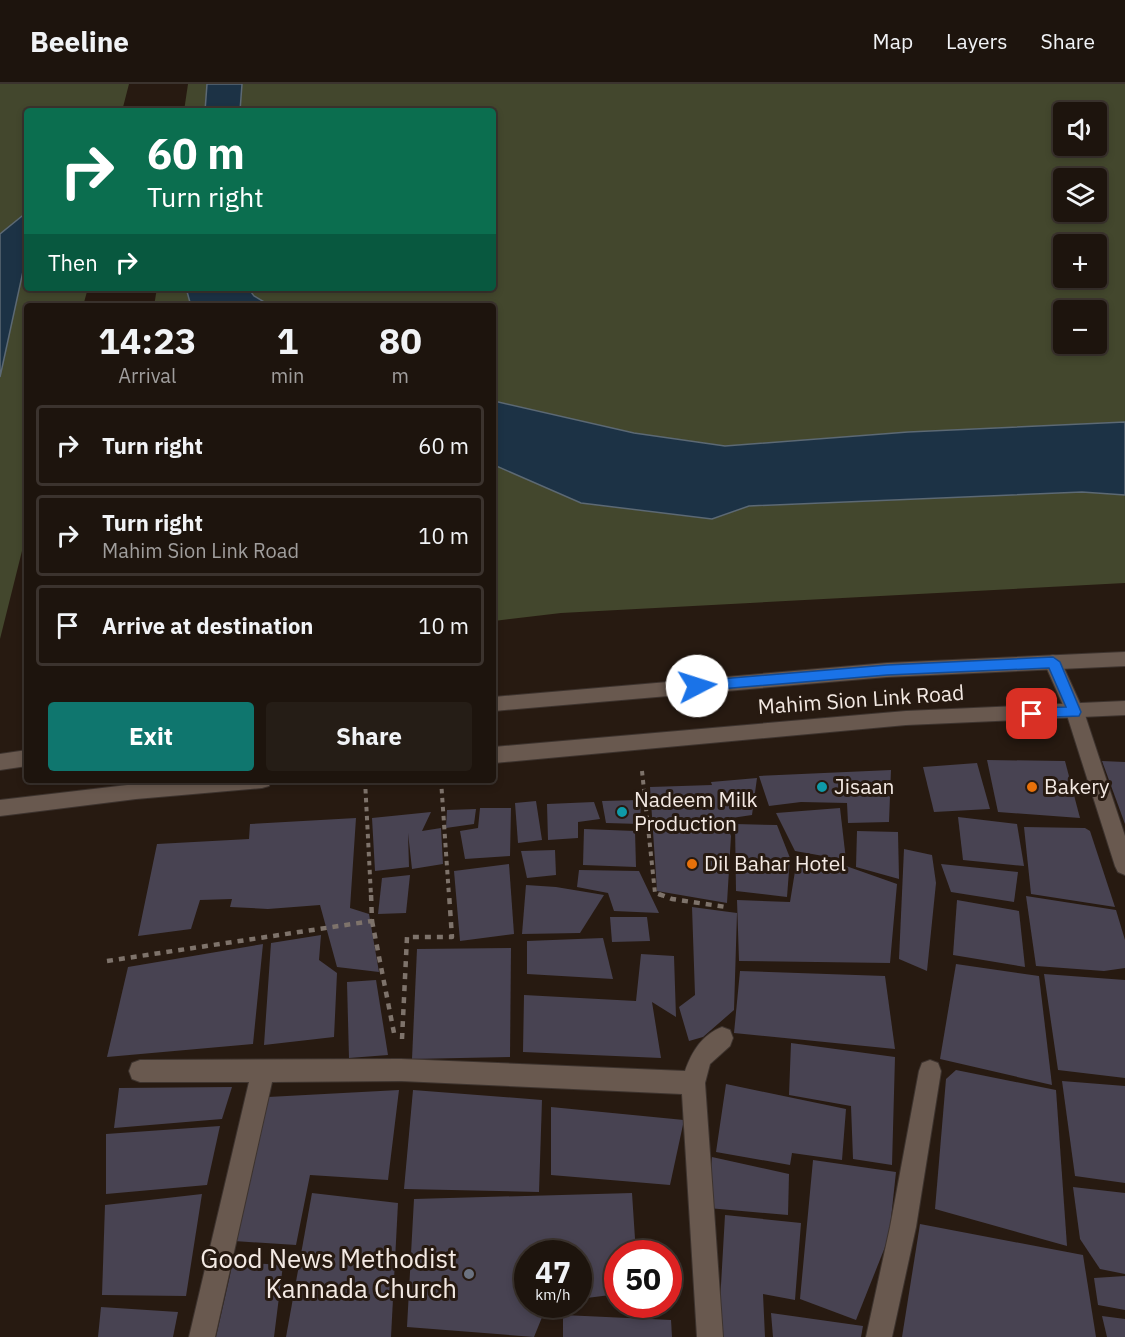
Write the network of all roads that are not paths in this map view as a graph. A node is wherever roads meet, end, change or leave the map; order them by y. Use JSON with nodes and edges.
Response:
{"nodes":[{"id":1,"x":1125,"y":660,"type":"edge"},
{"id":2,"x":1053,"y":662,"type":"junction"},
{"id":3,"x":496,"y":704,"type":"edge"},
{"id":4,"x":1125,"y":708,"type":"edge"},
{"id":5,"x":1075,"y":712,"type":"junction"},
{"id":6,"x":496,"y":755,"type":"edge"},
{"id":7,"x":24,"y":758,"type":"edge"},
{"id":8,"x":0,"y":762,"type":"edge"},
{"id":9,"x":228,"y":783,"type":"edge"},
{"id":10,"x":0,"y":808,"type":"edge"},
{"id":11,"x":1125,"y":866,"type":"edge"},
{"id":12,"x":722,"y":1038,"type":"dead end"},
{"id":13,"x":140,"y":1071,"type":"dead end"},
{"id":14,"x":930,"y":1071,"type":"dead end"},
{"id":15,"x":263,"y":1072,"type":"junction"},
{"id":16,"x":693,"y":1083,"type":"junction"},
{"id":17,"x":202,"y":1337,"type":"edge"},
{"id":18,"x":710,"y":1337,"type":"edge"},
{"id":19,"x":879,"y":1337,"type":"edge"}],
"edges":[{"from":1,"to":2,"type":"main road","name":"Mahim Sion Link Road"},
{"from":2,"to":3,"type":"main road","name":"Mahim Sion Link Road"},
{"from":2,"to":5,"type":"main road"},
{"from":4,"to":5,"type":"main road","name":"Mahim Sion Link Road"},
{"from":5,"to":6,"type":"main road","name":"Mahim Sion Link Road"},
{"from":5,"to":11,"type":"main road"},
{"from":7,"to":8,"type":"main road"},
{"from":9,"to":10,"type":"main road"},
{"from":12,"to":16,"type":"main road"},
{"from":13,"to":15,"type":"main road"},
{"from":14,"to":19,"type":"main road"},
{"from":15,"to":16,"type":"main road"},
{"from":15,"to":17,"type":"main road"},
{"from":16,"to":18,"type":"main road"}]}
